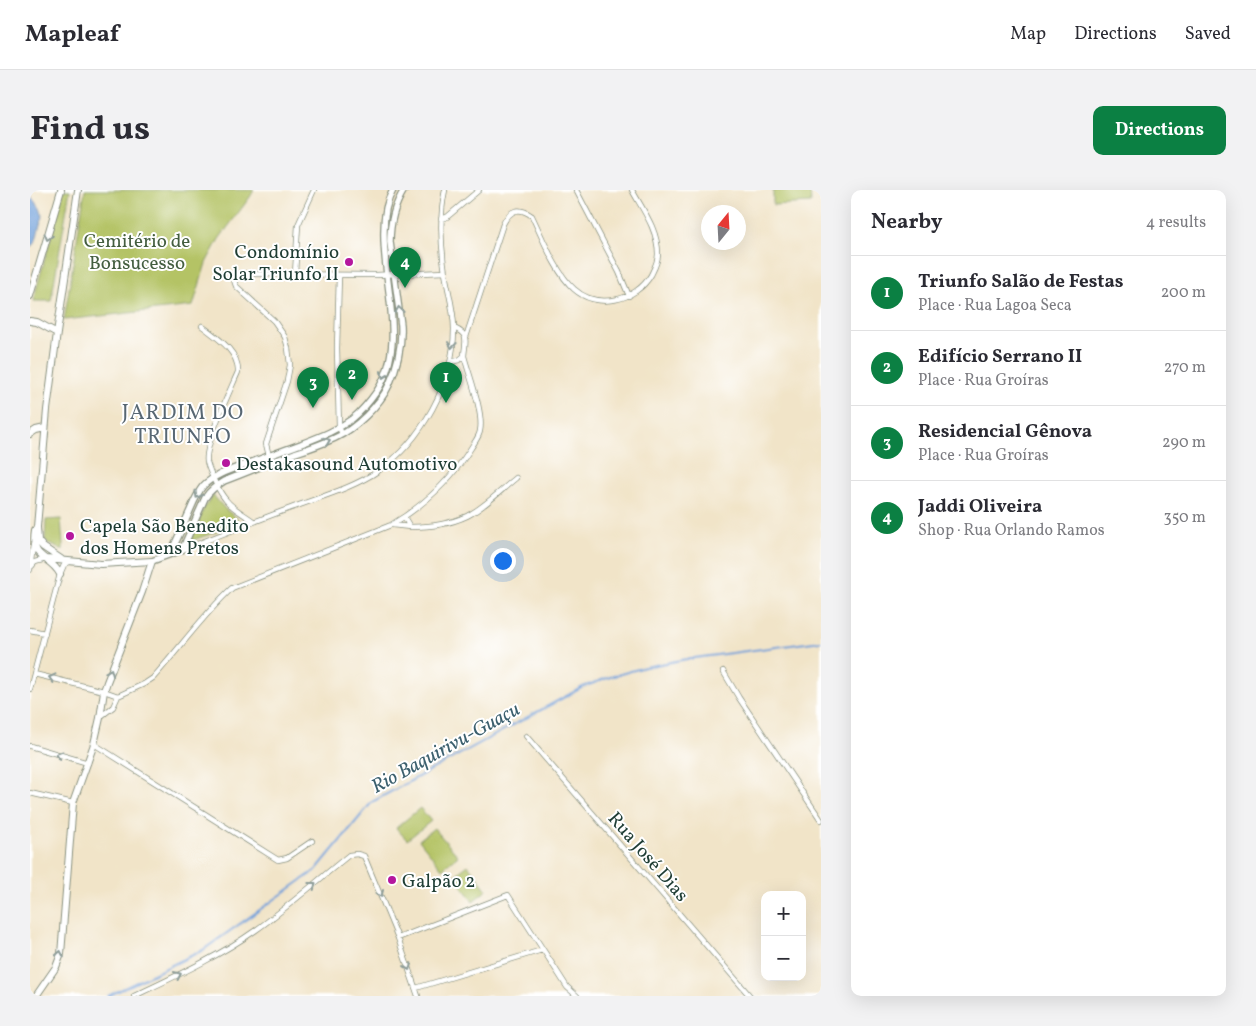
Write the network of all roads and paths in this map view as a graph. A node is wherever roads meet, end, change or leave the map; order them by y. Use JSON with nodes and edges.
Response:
{"nodes":[{"id":1,"x":61,"y":190,"type":"edge"},
{"id":2,"x":78,"y":190,"type":"edge"},
{"id":3,"x":314,"y":190,"type":"edge"},
{"id":4,"x":445,"y":190,"type":"edge"},
{"id":5,"x":479,"y":190,"type":"edge"},
{"id":6,"x":576,"y":190,"type":"edge"},
{"id":7,"x":632,"y":190,"type":"edge"},
{"id":8,"x":392,"y":191,"type":"edge"},
{"id":9,"x":403,"y":191,"type":"edge"},
{"id":10,"x":396,"y":204,"type":"junction"},
{"id":11,"x":441,"y":219,"type":"junction"},
{"id":12,"x":445,"y":272,"type":"junction"},
{"id":13,"x":295,"y":274,"type":"junction"},
{"id":14,"x":339,"y":274,"type":"junction"},
{"id":15,"x":394,"y":274,"type":"junction"},
{"id":16,"x":386,"y":275,"type":"junction"},
{"id":17,"x":30,"y":296,"type":"edge"},
{"id":18,"x":629,"y":296,"type":"junction"},
{"id":19,"x":30,"y":321,"type":"edge"},
{"id":20,"x":202,"y":326,"type":"dead end"},
{"id":21,"x":454,"y":328,"type":"junction"},
{"id":22,"x":57,"y":334,"type":"junction"},
{"id":23,"x":466,"y":336,"type":"junction"},
{"id":24,"x":464,"y":356,"type":"junction"},
{"id":25,"x":450,"y":362,"type":"junction"},
{"id":26,"x":45,"y":428,"type":"junction"},
{"id":27,"x":338,"y":428,"type":"junction"},
{"id":28,"x":30,"y":434,"type":"edge"},
{"id":29,"x":342,"y":434,"type":"junction"},
{"id":30,"x":269,"y":456,"type":"junction"},
{"id":31,"x":213,"y":478,"type":"junction"},
{"id":32,"x":516,"y":478,"type":"dead end"},
{"id":33,"x":217,"y":485,"type":"junction"},
{"id":34,"x":404,"y":517,"type":"junction"},
{"id":35,"x":253,"y":522,"type":"junction"},
{"id":36,"x":391,"y":525,"type":"junction"},
{"id":37,"x":37,"y":526,"type":"junction"},
{"id":38,"x":410,"y":527,"type":"junction"},
{"id":39,"x":34,"y":543,"type":"junction"},
{"id":40,"x":182,"y":550,"type":"junction"},
{"id":41,"x":170,"y":554,"type":"junction"},
{"id":42,"x":46,"y":559,"type":"junction"},
{"id":43,"x":152,"y":561,"type":"junction"},
{"id":44,"x":69,"y":562,"type":"junction"},
{"id":45,"x":30,"y":569,"type":"edge"},
{"id":46,"x":60,"y":574,"type":"junction"},
{"id":47,"x":30,"y":630,"type":"edge"},
{"id":48,"x":45,"y":633,"type":"junction"},
{"id":49,"x":723,"y":671,"type":"dead end"},
{"id":50,"x":34,"y":674,"type":"junction"},
{"id":51,"x":30,"y":689,"type":"edge"},
{"id":52,"x":104,"y":691,"type":"junction"},
{"id":53,"x":118,"y":696,"type":"junction"},
{"id":54,"x":100,"y":717,"type":"junction"},
{"id":55,"x":526,"y":736,"type":"dead end"},
{"id":56,"x":94,"y":744,"type":"junction"},
{"id":57,"x":30,"y":746,"type":"edge"},
{"id":58,"x":88,"y":763,"type":"junction"},
{"id":59,"x":30,"y":793,"type":"edge"},
{"id":60,"x":73,"y":803,"type":"junction"},
{"id":61,"x":821,"y":820,"type":"edge"},
{"id":62,"x":312,"y":841,"type":"dead end"},
{"id":63,"x":398,"y":938,"type":"junction"},
{"id":64,"x":542,"y":950,"type":"junction"},
{"id":65,"x":416,"y":988,"type":"junction"},
{"id":66,"x":576,"y":995,"type":"edge"},
{"id":67,"x":36,"y":996,"type":"edge"},
{"id":68,"x":134,"y":996,"type":"edge"},
{"id":69,"x":418,"y":996,"type":"edge"},
{"id":70,"x":567,"y":996,"type":"edge"},
{"id":71,"x":750,"y":996,"type":"edge"}],
"edges":[{"from":1,"to":17,"type":"main road","one_way":true},
{"from":2,"to":22,"type":"main road"},
{"from":3,"to":13,"type":"street"},
{"from":4,"to":11,"type":"street"},
{"from":5,"to":11,"type":"street"},
{"from":6,"to":18,"type":"street"},
{"from":7,"to":18,"type":"street"},
{"from":8,"to":10,"type":"street"},
{"from":8,"to":16,"type":"street"},
{"from":9,"to":10,"type":"street"},
{"from":10,"to":15,"type":"street"},
{"from":11,"to":12,"type":"street"},
{"from":12,"to":15,"type":"street"},
{"from":12,"to":21,"type":"street"},
{"from":13,"to":14,"type":"street"},
{"from":13,"to":30,"type":"street"},
{"from":14,"to":16,"type":"street"},
{"from":14,"to":27,"type":"street"},
{"from":15,"to":16,"type":"street"},
{"from":29,"to":15,"type":"street","one_way":true},
{"from":16,"to":27,"type":"street","one_way":true},
{"from":18,"to":23,"type":"street"},
{"from":19,"to":22,"type":"main road"},
{"from":20,"to":31,"type":"street"},
{"from":21,"to":23,"type":"street"},
{"from":21,"to":25,"type":"street","one_way":true},
{"from":22,"to":26,"type":"main road"},
{"from":23,"to":24,"type":"street"},
{"from":24,"to":25,"type":"street"},
{"from":24,"to":34,"type":"street"},
{"from":25,"to":35,"type":"street"},
{"from":26,"to":28,"type":"main road"},
{"from":26,"to":37,"type":"main road"},
{"from":27,"to":29,"type":"street"},
{"from":27,"to":30,"type":"street"},
{"from":33,"to":29,"type":"street","one_way":true},
{"from":30,"to":31,"type":"street"},
{"from":31,"to":33,"type":"street"},
{"from":31,"to":41,"type":"street","one_way":true},
{"from":32,"to":38,"type":"street"},
{"from":33,"to":35,"type":"street"},
{"from":33,"to":40,"type":"street"},
{"from":34,"to":36,"type":"street"},
{"from":34,"to":38,"type":"street"},
{"from":35,"to":40,"type":"street"},
{"from":36,"to":38,"type":"street"},
{"from":36,"to":53,"type":"street"},
{"from":37,"to":39,"type":"main road"},
{"from":37,"to":44,"type":"main road"},
{"from":39,"to":42,"type":"main road"},
{"from":39,"to":45,"type":"street"},
{"from":40,"to":41,"type":"street"},
{"from":41,"to":43,"type":"street"},
{"from":42,"to":44,"type":"main road"},
{"from":42,"to":45,"type":"street"},
{"from":42,"to":46,"type":"main road"},
{"from":43,"to":44,"type":"main road"},
{"from":52,"to":43,"type":"main road","one_way":true},
{"from":44,"to":46,"type":"street"},
{"from":46,"to":48,"type":"street"},
{"from":47,"to":48,"type":"street"},
{"from":48,"to":50,"type":"street"},
{"from":49,"to":61,"type":"street"},
{"from":50,"to":51,"type":"street"},
{"from":52,"to":50,"type":"street","one_way":true},
{"from":52,"to":53,"type":"street"},
{"from":52,"to":54,"type":"main road"},
{"from":53,"to":54,"type":"street"},
{"from":54,"to":56,"type":"main road"},
{"from":55,"to":71,"type":"street","name":"Rua José Dias"},
{"from":56,"to":58,"type":"main road"},
{"from":56,"to":62,"type":"street"},
{"from":58,"to":57,"type":"street","one_way":true},
{"from":58,"to":60,"type":"main road"},
{"from":59,"to":60,"type":"street"},
{"from":67,"to":60,"type":"main road","one_way":true},
{"from":63,"to":64,"type":"street"},
{"from":63,"to":65,"type":"street","one_way":true},
{"from":68,"to":63,"type":"street","one_way":true},
{"from":64,"to":65,"type":"street"},
{"from":64,"to":66,"type":"street"},
{"from":65,"to":69,"type":"street"},
{"from":66,"to":70,"type":"street"}]}
